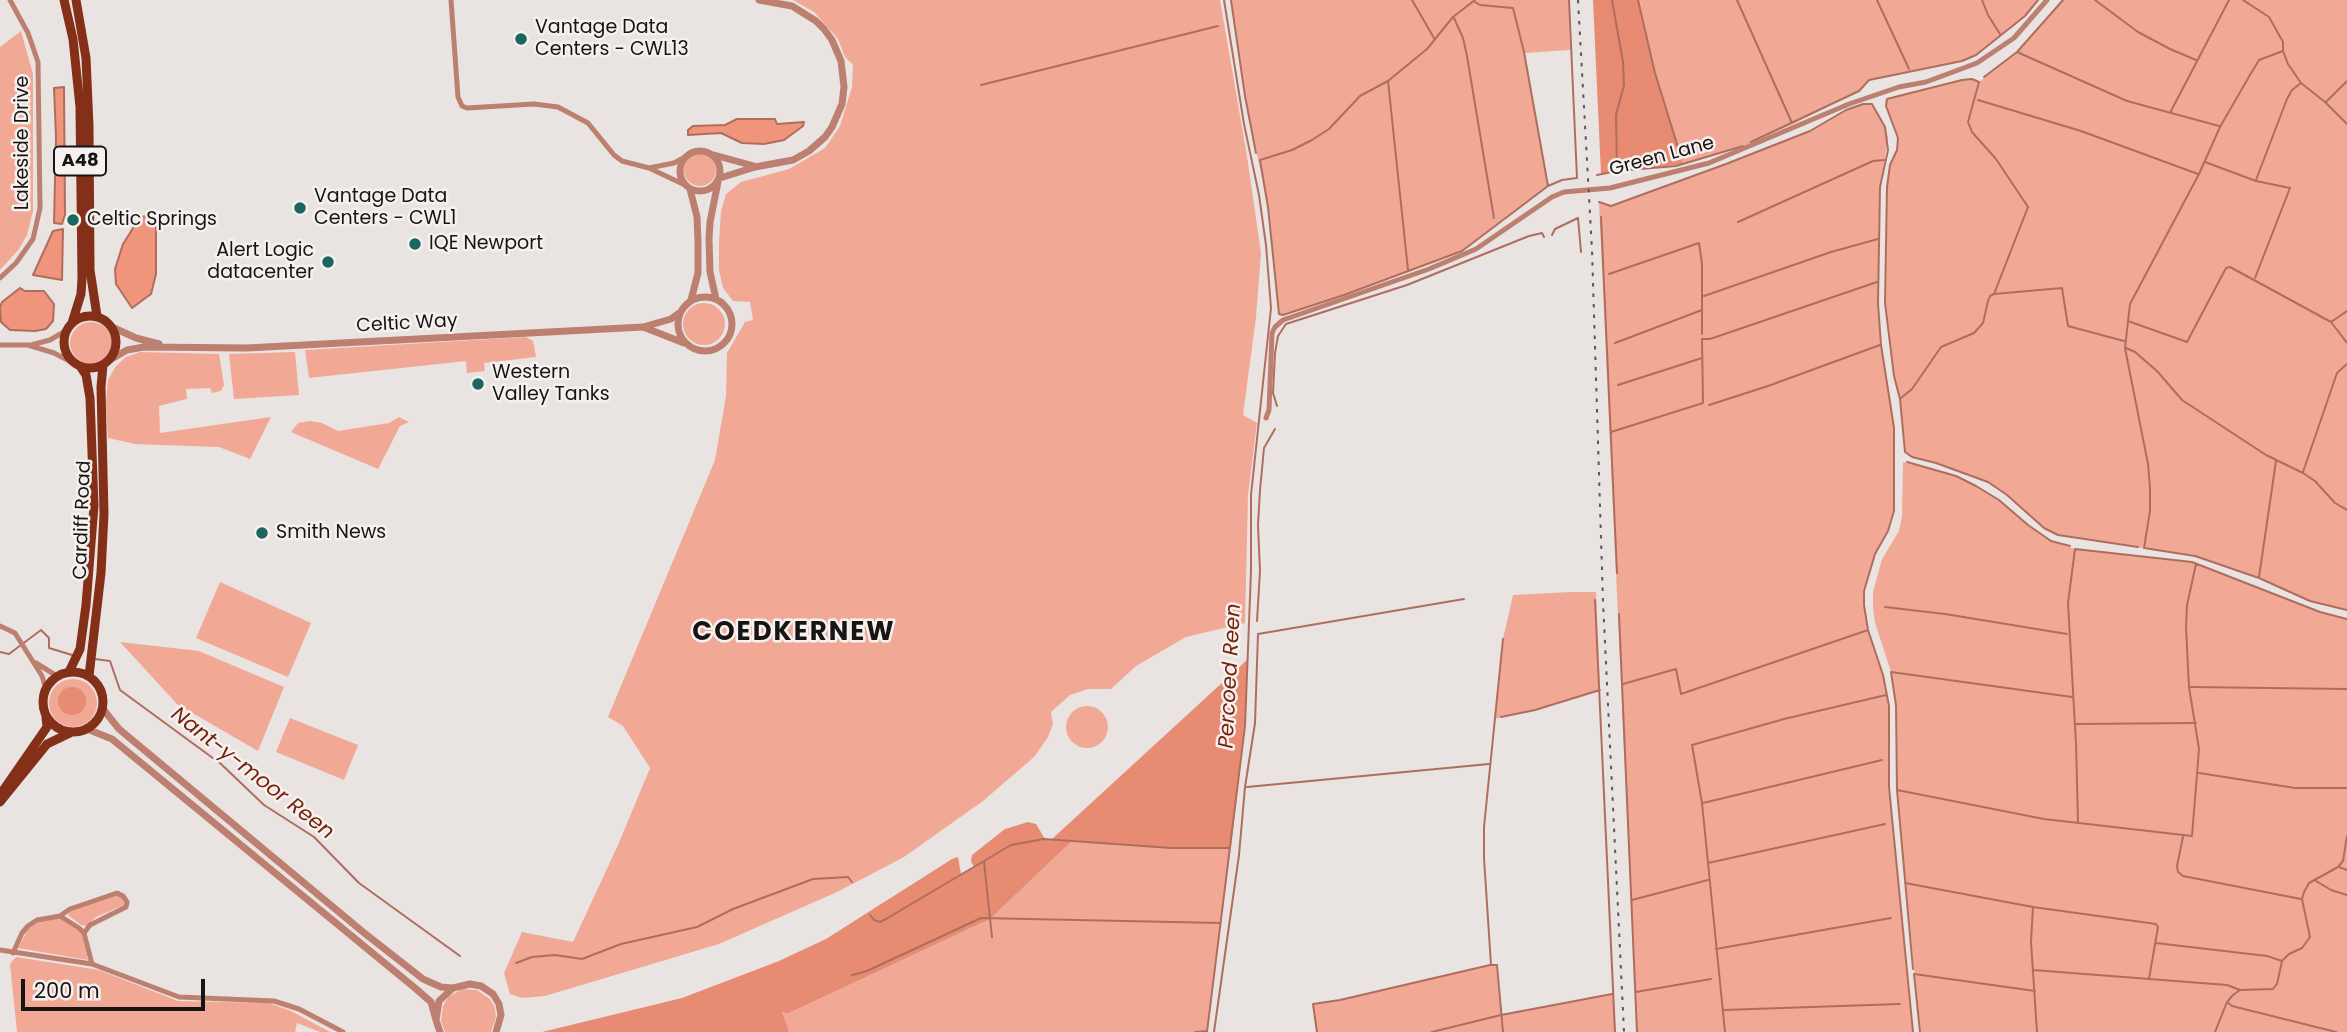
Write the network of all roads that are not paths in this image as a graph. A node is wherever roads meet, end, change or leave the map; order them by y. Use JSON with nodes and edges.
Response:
{"nodes":[{"id":1,"x":10,"y":0,"type":"edge"},
{"id":2,"x":64,"y":0,"type":"edge"},
{"id":3,"x":76,"y":0,"type":"edge"},
{"id":4,"x":451,"y":0,"type":"edge"},
{"id":5,"x":759,"y":0,"type":"edge"},
{"id":6,"x":2047,"y":0,"type":"edge"},
{"id":7,"x":714,"y":155,"type":"junction"},
{"id":8,"x":685,"y":157,"type":"junction"},
{"id":9,"x":755,"y":167,"type":"junction"},
{"id":10,"x":649,"y":168,"type":"junction"},
{"id":11,"x":719,"y":180,"type":"junction"},
{"id":12,"x":687,"y":187,"type":"junction"},
{"id":13,"x":0,"y":278,"type":"edge"},
{"id":14,"x":716,"y":299,"type":"junction"},
{"id":15,"x":691,"y":300,"type":"junction"},
{"id":16,"x":679,"y":313,"type":"junction"},
{"id":17,"x":97,"y":316,"type":"junction"},
{"id":18,"x":69,"y":326,"type":"junction"},
{"id":19,"x":113,"y":327,"type":"junction"},
{"id":20,"x":643,"y":327,"type":"junction"},
{"id":21,"x":0,"y":344,"type":"edge"},
{"id":22,"x":28,"y":345,"type":"junction"},
{"id":23,"x":687,"y":345,"type":"junction"},
{"id":24,"x":173,"y":346,"type":"junction"},
{"id":25,"x":106,"y":363,"type":"junction"},
{"id":26,"x":77,"y":365,"type":"junction"},
{"id":27,"x":1266,"y":418,"type":"dead end"},
{"id":28,"x":0,"y":626,"type":"edge"},
{"id":29,"x":33,"y":662,"type":"junction"},
{"id":30,"x":69,"y":672,"type":"junction"},
{"id":31,"x":57,"y":676,"type":"junction"},
{"id":32,"x":89,"y":676,"type":"junction"},
{"id":33,"x":46,"y":689,"type":"junction"},
{"id":34,"x":103,"y":709,"type":"junction"},
{"id":35,"x":46,"y":717,"type":"junction"},
{"id":36,"x":87,"y":729,"type":"junction"},
{"id":37,"x":70,"y":733,"type":"junction"},
{"id":38,"x":0,"y":795,"type":"edge"},
{"id":39,"x":0,"y":802,"type":"edge"},
{"id":40,"x":60,"y":916,"type":"junction"},
{"id":41,"x":84,"y":933,"type":"junction"},
{"id":42,"x":0,"y":950,"type":"edge"},
{"id":43,"x":13,"y":953,"type":"junction"},
{"id":44,"x":92,"y":964,"type":"junction"},
{"id":45,"x":453,"y":988,"type":"junction"},
{"id":46,"x":436,"y":1020,"type":"junction"},
{"id":47,"x":438,"y":1031,"type":"edge"},
{"id":48,"x":343,"y":1032,"type":"edge"},
{"id":49,"x":496,"y":1032,"type":"edge"}],
"edges":[{"from":1,"to":13,"type":"street","name":"Lakeside Drive"},
{"from":2,"to":18,"type":"main road","name":"Cardiff Road","number":"A48"},
{"from":3,"to":17,"type":"main road","number":"A48"},
{"from":4,"to":10,"type":"street"},
{"from":5,"to":9,"type":"street"},
{"from":6,"to":27,"type":"street","name":"Green Lane"},
{"from":7,"to":8,"type":"street"},
{"from":7,"to":9,"type":"street"},
{"from":7,"to":11,"type":"street"},
{"from":8,"to":10,"type":"street"},
{"from":8,"to":12,"type":"street"},
{"from":9,"to":11,"type":"street"},
{"from":10,"to":12,"type":"street"},
{"from":11,"to":12,"type":"street"},
{"from":11,"to":14,"type":"street","name":"Celtic Way"},
{"from":12,"to":15,"type":"street"},
{"from":14,"to":15,"type":"street"},
{"from":14,"to":23,"type":"street","name":"Celtic Way"},
{"from":15,"to":16,"type":"street","name":"Celtic Way"},
{"from":16,"to":20,"type":"street","name":"Celtic Way"},
{"from":16,"to":23,"type":"street"},
{"from":17,"to":18,"type":"main road"},
{"from":17,"to":19,"type":"main road"},
{"from":18,"to":22,"type":"street"},
{"from":18,"to":26,"type":"main road","name":"Cardiff Road"},
{"from":19,"to":24,"type":"street","name":"Celtic Way"},
{"from":19,"to":25,"type":"main road","name":"Cardiff Road"},
{"from":20,"to":23,"type":"street","name":"Celtic Way"},
{"from":20,"to":24,"type":"street","name":"Celtic Way"},
{"from":21,"to":22,"type":"street"},
{"from":22,"to":26,"type":"street"},
{"from":24,"to":25,"type":"street","name":"Celtic Way"},
{"from":25,"to":26,"type":"main road"},
{"from":25,"to":32,"type":"main road","name":"Cardiff Road"},
{"from":26,"to":30,"type":"main road","name":"Cardiff Road"},
{"from":28,"to":29,"type":"street"},
{"from":29,"to":31,"type":"street"},
{"from":29,"to":33,"type":"street"},
{"from":30,"to":31,"type":"main road"},
{"from":30,"to":32,"type":"main road"},
{"from":31,"to":33,"type":"main road"},
{"from":32,"to":34,"type":"main road"},
{"from":33,"to":35,"type":"main road"},
{"from":34,"to":36,"type":"main road"},
{"from":34,"to":45,"type":"street"},
{"from":35,"to":37,"type":"main road"},
{"from":35,"to":38,"type":"main road"},
{"from":36,"to":37,"type":"main road"},
{"from":36,"to":46,"type":"street"},
{"from":37,"to":39,"type":"main road"},
{"from":40,"to":41,"type":"street"},
{"from":40,"to":41,"type":"street"},
{"from":40,"to":43,"type":"street"},
{"from":41,"to":44,"type":"street"},
{"from":42,"to":43,"type":"street"},
{"from":43,"to":44,"type":"street"},
{"from":44,"to":48,"type":"street"},
{"from":45,"to":46,"type":"street"},
{"from":45,"to":49,"type":"street"},
{"from":46,"to":47,"type":"street"}]}
